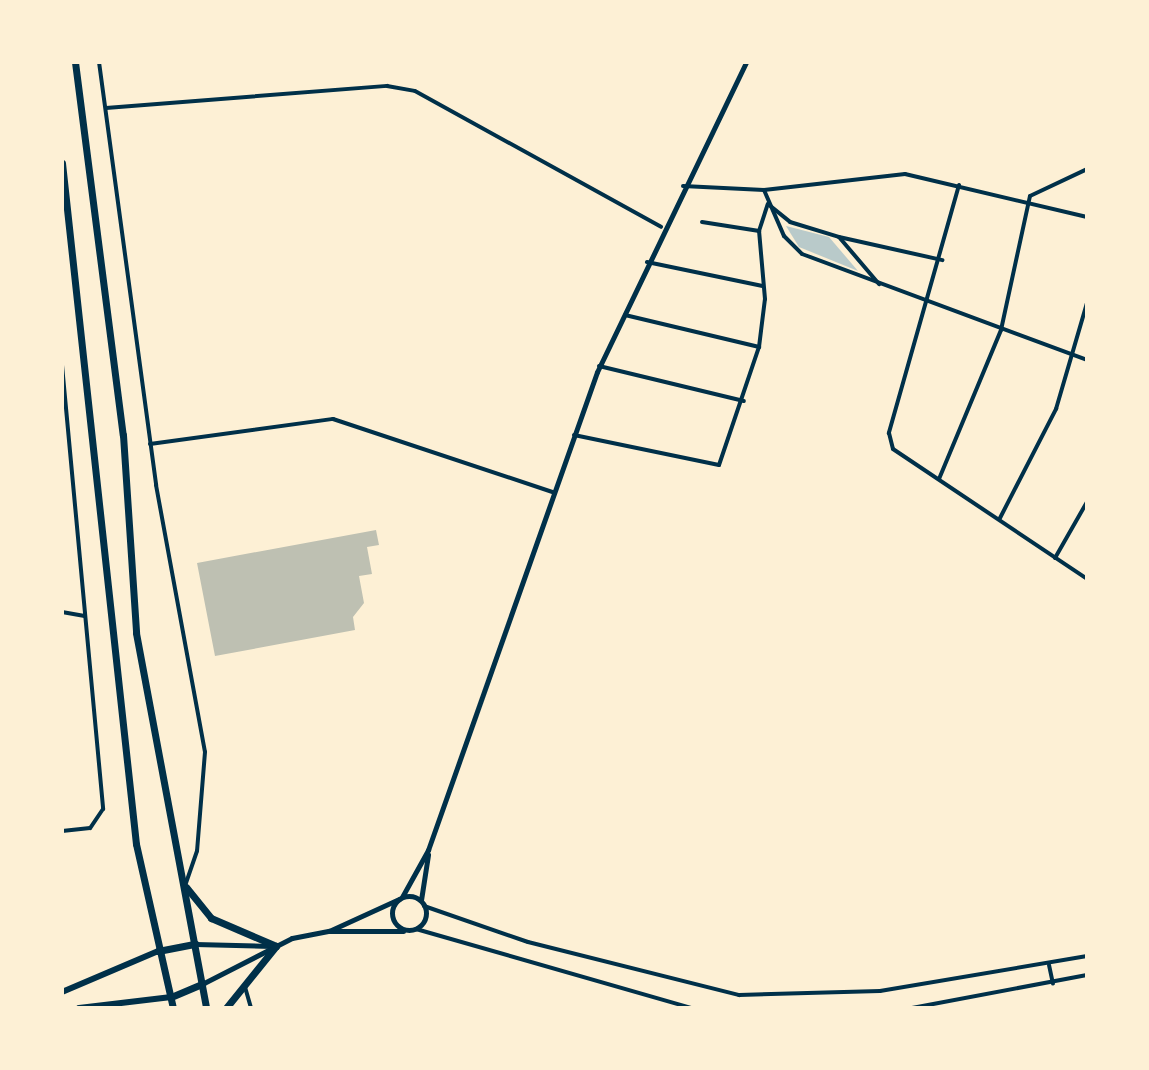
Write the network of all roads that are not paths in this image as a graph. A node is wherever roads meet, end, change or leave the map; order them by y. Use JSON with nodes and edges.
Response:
{"nodes":[{"id":1,"x":75,"y":62,"type":"edge"},
{"id":2,"x":99,"y":62,"type":"edge"},
{"id":3,"x":746,"y":62,"type":"edge"},
{"id":4,"x":106,"y":108,"type":"junction"},
{"id":5,"x":62,"y":163,"type":"edge"},
{"id":6,"x":1087,"y":169,"type":"edge"},
{"id":7,"x":959,"y":185,"type":"junction"},
{"id":8,"x":683,"y":186,"type":"junction"},
{"id":9,"x":764,"y":190,"type":"junction"},
{"id":10,"x":1027,"y":203,"type":"junction"},
{"id":11,"x":768,"y":204,"type":"junction"},
{"id":12,"x":1087,"y":217,"type":"edge"},
{"id":13,"x":702,"y":222,"type":"dead end"},
{"id":14,"x":661,"y":227,"type":"junction"},
{"id":15,"x":759,"y":231,"type":"junction"},
{"id":16,"x":839,"y":237,"type":"junction"},
{"id":17,"x":943,"y":260,"type":"junction"},
{"id":18,"x":647,"y":262,"type":"junction"},
{"id":19,"x":879,"y":284,"type":"junction"},
{"id":20,"x":763,"y":286,"type":"junction"},
{"id":21,"x":1087,"y":303,"type":"edge"},
{"id":22,"x":931,"y":305,"type":"junction"},
{"id":23,"x":622,"y":315,"type":"junction"},
{"id":24,"x":1001,"y":330,"type":"junction"},
{"id":25,"x":759,"y":347,"type":"junction"},
{"id":26,"x":1075,"y":356,"type":"junction"},
{"id":27,"x":1087,"y":360,"type":"edge"},
{"id":28,"x":62,"y":365,"type":"edge"},
{"id":29,"x":599,"y":366,"type":"junction"},
{"id":30,"x":744,"y":401,"type":"junction"},
{"id":31,"x":574,"y":435,"type":"junction"},
{"id":32,"x":150,"y":444,"type":"junction"},
{"id":33,"x":939,"y":479,"type":"junction"},
{"id":34,"x":553,"y":492,"type":"junction"},
{"id":35,"x":1087,"y":502,"type":"edge"},
{"id":36,"x":999,"y":519,"type":"junction"},
{"id":37,"x":1055,"y":558,"type":"junction"},
{"id":38,"x":1087,"y":579,"type":"edge"},
{"id":39,"x":62,"y":612,"type":"edge"},
{"id":40,"x":85,"y":616,"type":"junction"},
{"id":41,"x":62,"y":831,"type":"edge"},
{"id":42,"x":428,"y":850,"type":"junction"},
{"id":43,"x":185,"y":886,"type":"junction"},
{"id":44,"x":401,"y":898,"type":"junction"},
{"id":45,"x":423,"y":904,"type":"junction"},
{"id":46,"x":416,"y":929,"type":"junction"},
{"id":47,"x":406,"y":930,"type":"junction"},
{"id":48,"x":329,"y":931,"type":"junction"},
{"id":49,"x":195,"y":944,"type":"junction"},
{"id":50,"x":276,"y":946,"type":"junction"},
{"id":51,"x":158,"y":951,"type":"junction"},
{"id":52,"x":1087,"y":956,"type":"edge"},
{"id":53,"x":1049,"y":965,"type":"junction"},
{"id":54,"x":1087,"y":975,"type":"edge"},
{"id":55,"x":243,"y":981,"type":"junction"},
{"id":56,"x":202,"y":984,"type":"junction"},
{"id":57,"x":1053,"y":984,"type":"junction"},
{"id":58,"x":62,"y":992,"type":"edge"},
{"id":59,"x":171,"y":997,"type":"junction"},
{"id":60,"x":79,"y":1008,"type":"edge"},
{"id":61,"x":173,"y":1008,"type":"edge"},
{"id":62,"x":206,"y":1008,"type":"edge"},
{"id":63,"x":226,"y":1008,"type":"edge"},
{"id":64,"x":251,"y":1008,"type":"edge"},
{"id":65,"x":691,"y":1008,"type":"edge"},
{"id":66,"x":912,"y":1008,"type":"edge"}],
"edges":[{"from":1,"to":43,"type":"highway"},
{"from":2,"to":4,"type":"street"},
{"from":3,"to":8,"type":"street"},
{"from":4,"to":14,"type":"street"},
{"from":4,"to":32,"type":"street"},
{"from":5,"to":51,"type":"highway"},
{"from":6,"to":10,"type":"street"},
{"from":7,"to":9,"type":"street"},
{"from":7,"to":10,"type":"street"},
{"from":7,"to":17,"type":"street"},
{"from":8,"to":9,"type":"street"},
{"from":8,"to":14,"type":"street"},
{"from":9,"to":11,"type":"street"},
{"from":10,"to":12,"type":"street"},
{"from":10,"to":24,"type":"street"},
{"from":11,"to":15,"type":"street"},
{"from":11,"to":16,"type":"street"},
{"from":11,"to":19,"type":"street"},
{"from":13,"to":15,"type":"street"},
{"from":14,"to":18,"type":"street"},
{"from":15,"to":20,"type":"street"},
{"from":16,"to":17,"type":"street"},
{"from":16,"to":19,"type":"street"},
{"from":17,"to":22,"type":"street"},
{"from":18,"to":20,"type":"street"},
{"from":18,"to":23,"type":"street"},
{"from":19,"to":22,"type":"street"},
{"from":20,"to":25,"type":"street"},
{"from":21,"to":26,"type":"street"},
{"from":22,"to":24,"type":"street"},
{"from":22,"to":33,"type":"street"},
{"from":23,"to":25,"type":"street"},
{"from":23,"to":29,"type":"street"},
{"from":24,"to":26,"type":"street"},
{"from":24,"to":33,"type":"street"},
{"from":25,"to":30,"type":"street"},
{"from":26,"to":27,"type":"street"},
{"from":26,"to":36,"type":"street"},
{"from":28,"to":40,"type":"street"},
{"from":29,"to":30,"type":"street"},
{"from":29,"to":31,"type":"street"},
{"from":30,"to":31,"type":"street"},
{"from":31,"to":34,"type":"street"},
{"from":32,"to":34,"type":"street"},
{"from":32,"to":43,"type":"street"},
{"from":33,"to":36,"type":"street"},
{"from":34,"to":42,"type":"street"},
{"from":35,"to":37,"type":"street"},
{"from":36,"to":37,"type":"street"},
{"from":37,"to":38,"type":"street"},
{"from":39,"to":40,"type":"street"},
{"from":40,"to":41,"type":"street"},
{"from":42,"to":44,"type":"street"},
{"from":42,"to":45,"type":"street"},
{"from":43,"to":49,"type":"highway"},
{"from":43,"to":50,"type":"highway"},
{"from":44,"to":45,"type":"street"},
{"from":44,"to":47,"type":"street"},
{"from":44,"to":48,"type":"street"},
{"from":45,"to":46,"type":"street"},
{"from":45,"to":53,"type":"street"},
{"from":46,"to":47,"type":"street"},
{"from":46,"to":65,"type":"street"},
{"from":47,"to":48,"type":"street"},
{"from":48,"to":50,"type":"street"},
{"from":49,"to":50,"type":"street"},
{"from":49,"to":51,"type":"highway"},
{"from":49,"to":56,"type":"highway"},
{"from":50,"to":55,"type":"highway"},
{"from":50,"to":56,"type":"street"},
{"from":51,"to":58,"type":"main road"},
{"from":51,"to":59,"type":"highway"},
{"from":52,"to":53,"type":"street"},
{"from":53,"to":57,"type":"street"},
{"from":54,"to":57,"type":"street"},
{"from":55,"to":63,"type":"highway"},
{"from":55,"to":64,"type":"street"},
{"from":56,"to":59,"type":"highway"},
{"from":56,"to":62,"type":"highway"},
{"from":57,"to":66,"type":"street"},
{"from":59,"to":60,"type":"main road"},
{"from":59,"to":61,"type":"highway"}]}
